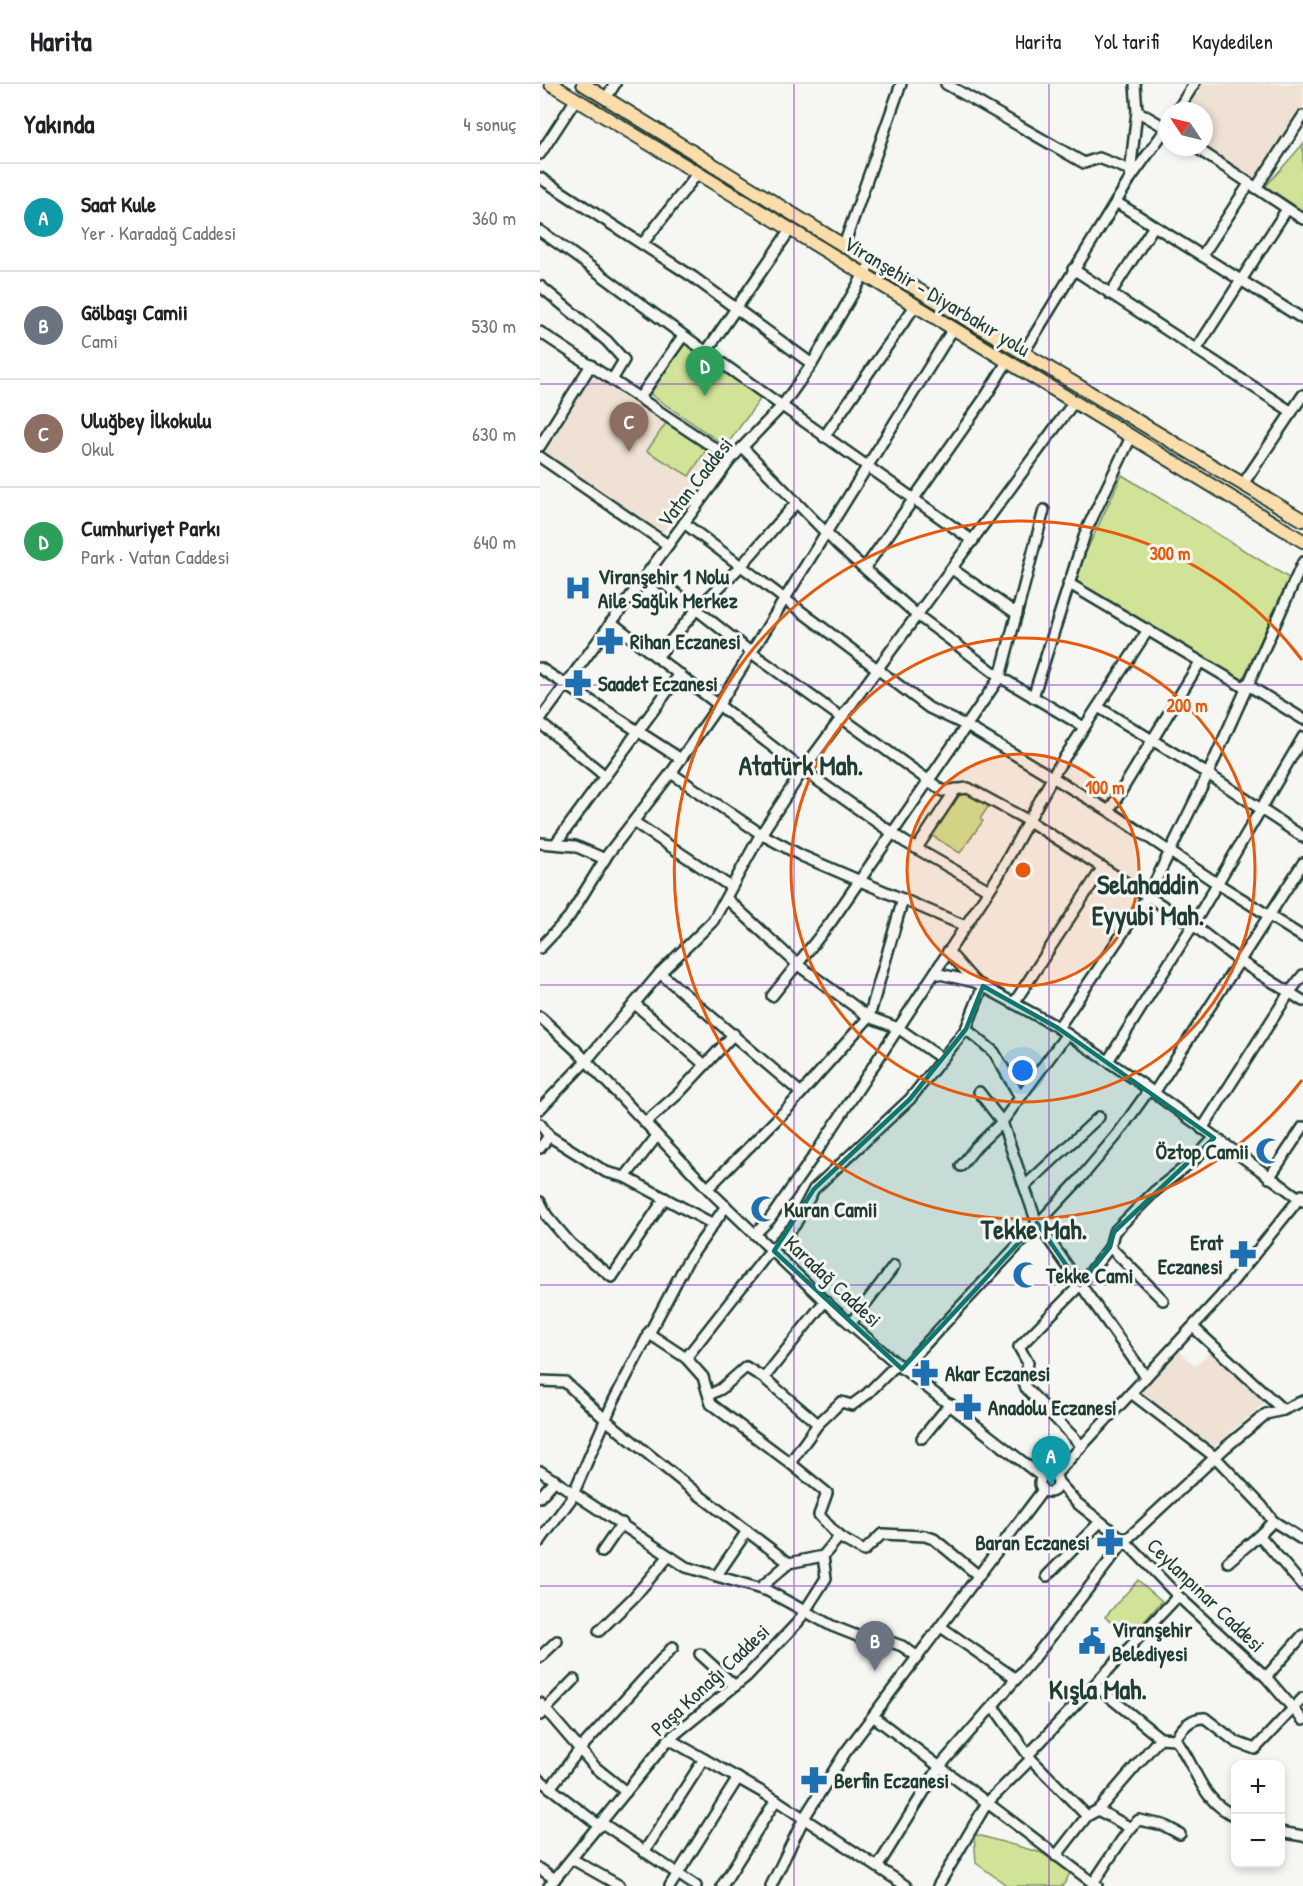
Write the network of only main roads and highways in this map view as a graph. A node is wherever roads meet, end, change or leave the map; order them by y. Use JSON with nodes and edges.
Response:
{"nodes":[{"id":1,"x":551,"y":84,"type":"edge"},
{"id":2,"x":583,"y":84,"type":"edge"},
{"id":3,"x":1303,"y":520,"type":"edge"},
{"id":4,"x":1303,"y":541,"type":"edge"}],
"edges":[{"from":1,"to":4,"type":"main road","name":"Viranşehir - Diyarbakır yolu"},
{"from":2,"to":3,"type":"main road","name":"Viranşehir - Diyarbakır yolu"}]}
